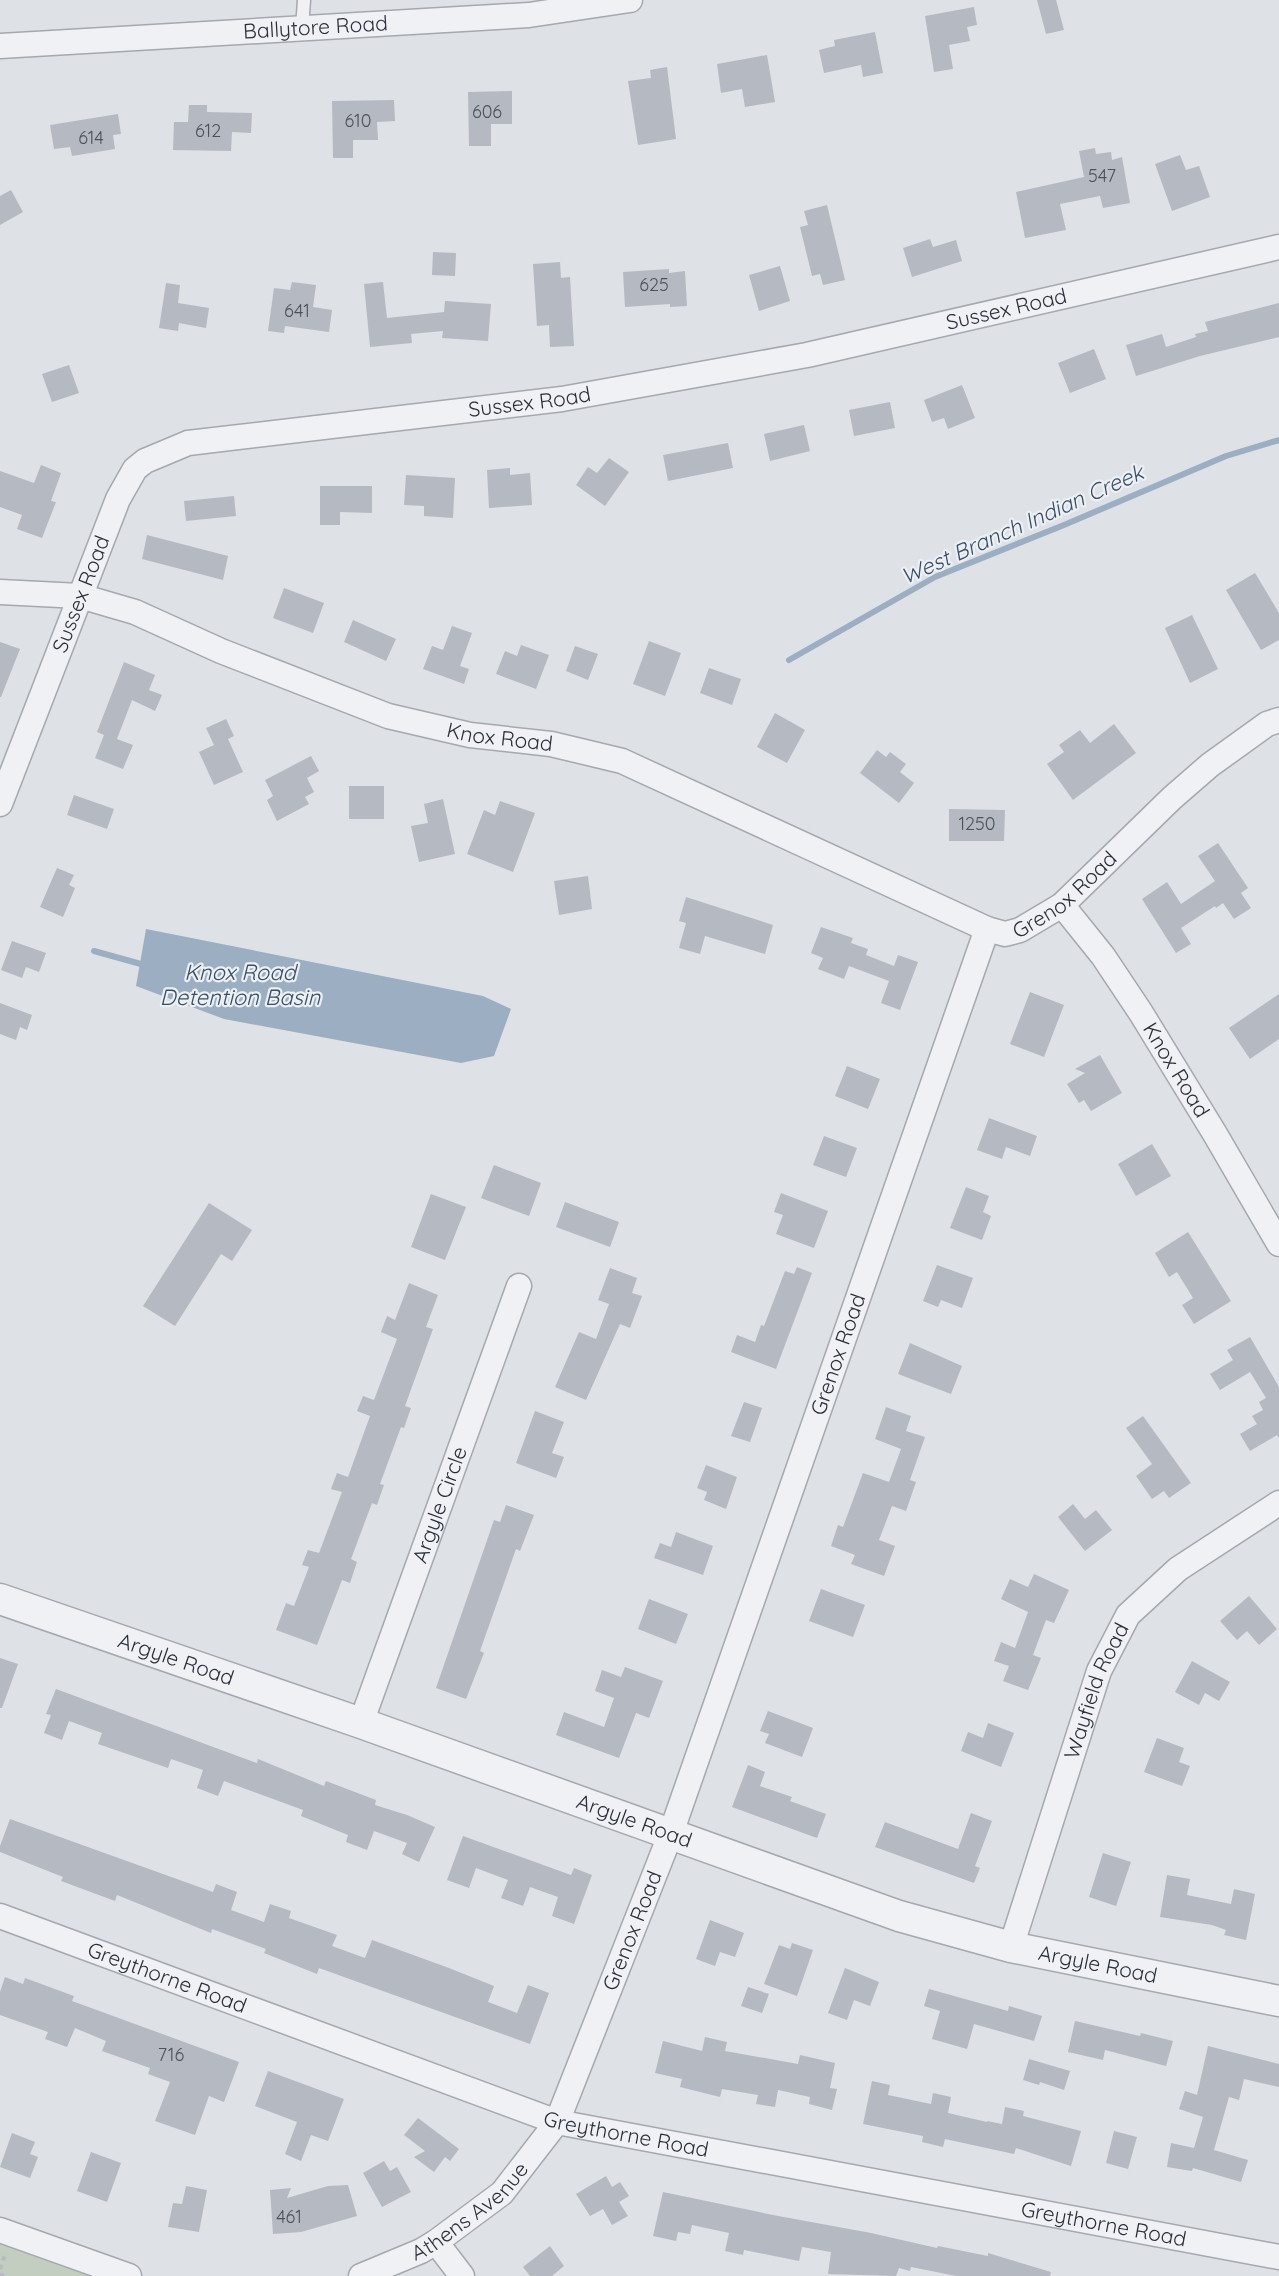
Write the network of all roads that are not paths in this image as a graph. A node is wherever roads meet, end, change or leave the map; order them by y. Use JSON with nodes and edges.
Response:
{"nodes":[{"id":1,"x":304,"y":0,"type":"edge"},
{"id":2,"x":630,"y":0,"type":"edge"},
{"id":3,"x":303,"y":28,"type":"junction"},
{"id":4,"x":0,"y":46,"type":"edge"},
{"id":5,"x":1279,"y":247,"type":"edge"},
{"id":6,"x":0,"y":592,"type":"edge"},
{"id":7,"x":81,"y":596,"type":"junction"},
{"id":8,"x":1279,"y":720,"type":"edge"},
{"id":9,"x":0,"y":804,"type":"edge"},
{"id":10,"x":1062,"y":905,"type":"junction"},
{"id":11,"x":987,"y":929,"type":"junction"},
{"id":12,"x":1279,"y":1244,"type":"edge"},
{"id":13,"x":519,"y":1286,"type":"dead end"},
{"id":14,"x":1279,"y":1503,"type":"edge"},
{"id":15,"x":0,"y":1599,"type":"edge"},
{"id":16,"x":361,"y":1723,"type":"junction"},
{"id":17,"x":671,"y":1833,"type":"junction"},
{"id":18,"x":0,"y":1916,"type":"edge"},
{"id":19,"x":1011,"y":1947,"type":"junction"},
{"id":20,"x":1279,"y":2001,"type":"edge"},
{"id":21,"x":557,"y":2122,"type":"junction"},
{"id":22,"x":0,"y":2230,"type":"edge"},
{"id":23,"x":436,"y":2242,"type":"junction"},
{"id":24,"x":1279,"y":2257,"type":"edge"},
{"id":25,"x":129,"y":2276,"type":"edge"},
{"id":26,"x":362,"y":2276,"type":"edge"},
{"id":27,"x":462,"y":2276,"type":"edge"}],
"edges":[{"from":1,"to":3,"type":"lane"},
{"from":2,"to":3,"type":"street","name":"Ballytore Road"},
{"from":3,"to":4,"type":"street","name":"Ballytore Road"},
{"from":5,"to":7,"type":"street","name":"Sussex Road"},
{"from":6,"to":7,"type":"street","name":"Knox Road"},
{"from":7,"to":9,"type":"street","name":"Sussex Road"},
{"from":7,"to":11,"type":"street","name":"Knox Road"},
{"from":8,"to":10,"type":"street","name":"Grenox Road"},
{"from":10,"to":11,"type":"street","name":"Grenox Road"},
{"from":10,"to":12,"type":"street","name":"Knox Road"},
{"from":11,"to":17,"type":"street","name":"Grenox Road"},
{"from":13,"to":16,"type":"street","name":"Argyle Circle"},
{"from":14,"to":19,"type":"street","name":"Wayfield Road"},
{"from":15,"to":16,"type":"street","name":"Argyle Road"},
{"from":16,"to":17,"type":"street","name":"Argyle Road"},
{"from":17,"to":19,"type":"street","name":"Argyle Road"},
{"from":17,"to":21,"type":"street","name":"Grenox Road"},
{"from":18,"to":21,"type":"street","name":"Greythorne Road"},
{"from":19,"to":20,"type":"street","name":"Argyle Road"},
{"from":21,"to":23,"type":"street","name":"Athens Avenue"},
{"from":21,"to":24,"type":"street","name":"Greythorne Road"},
{"from":22,"to":25,"type":"street"},
{"from":23,"to":26,"type":"street","name":"Athens Avenue"},
{"from":23,"to":27,"type":"street"}]}
